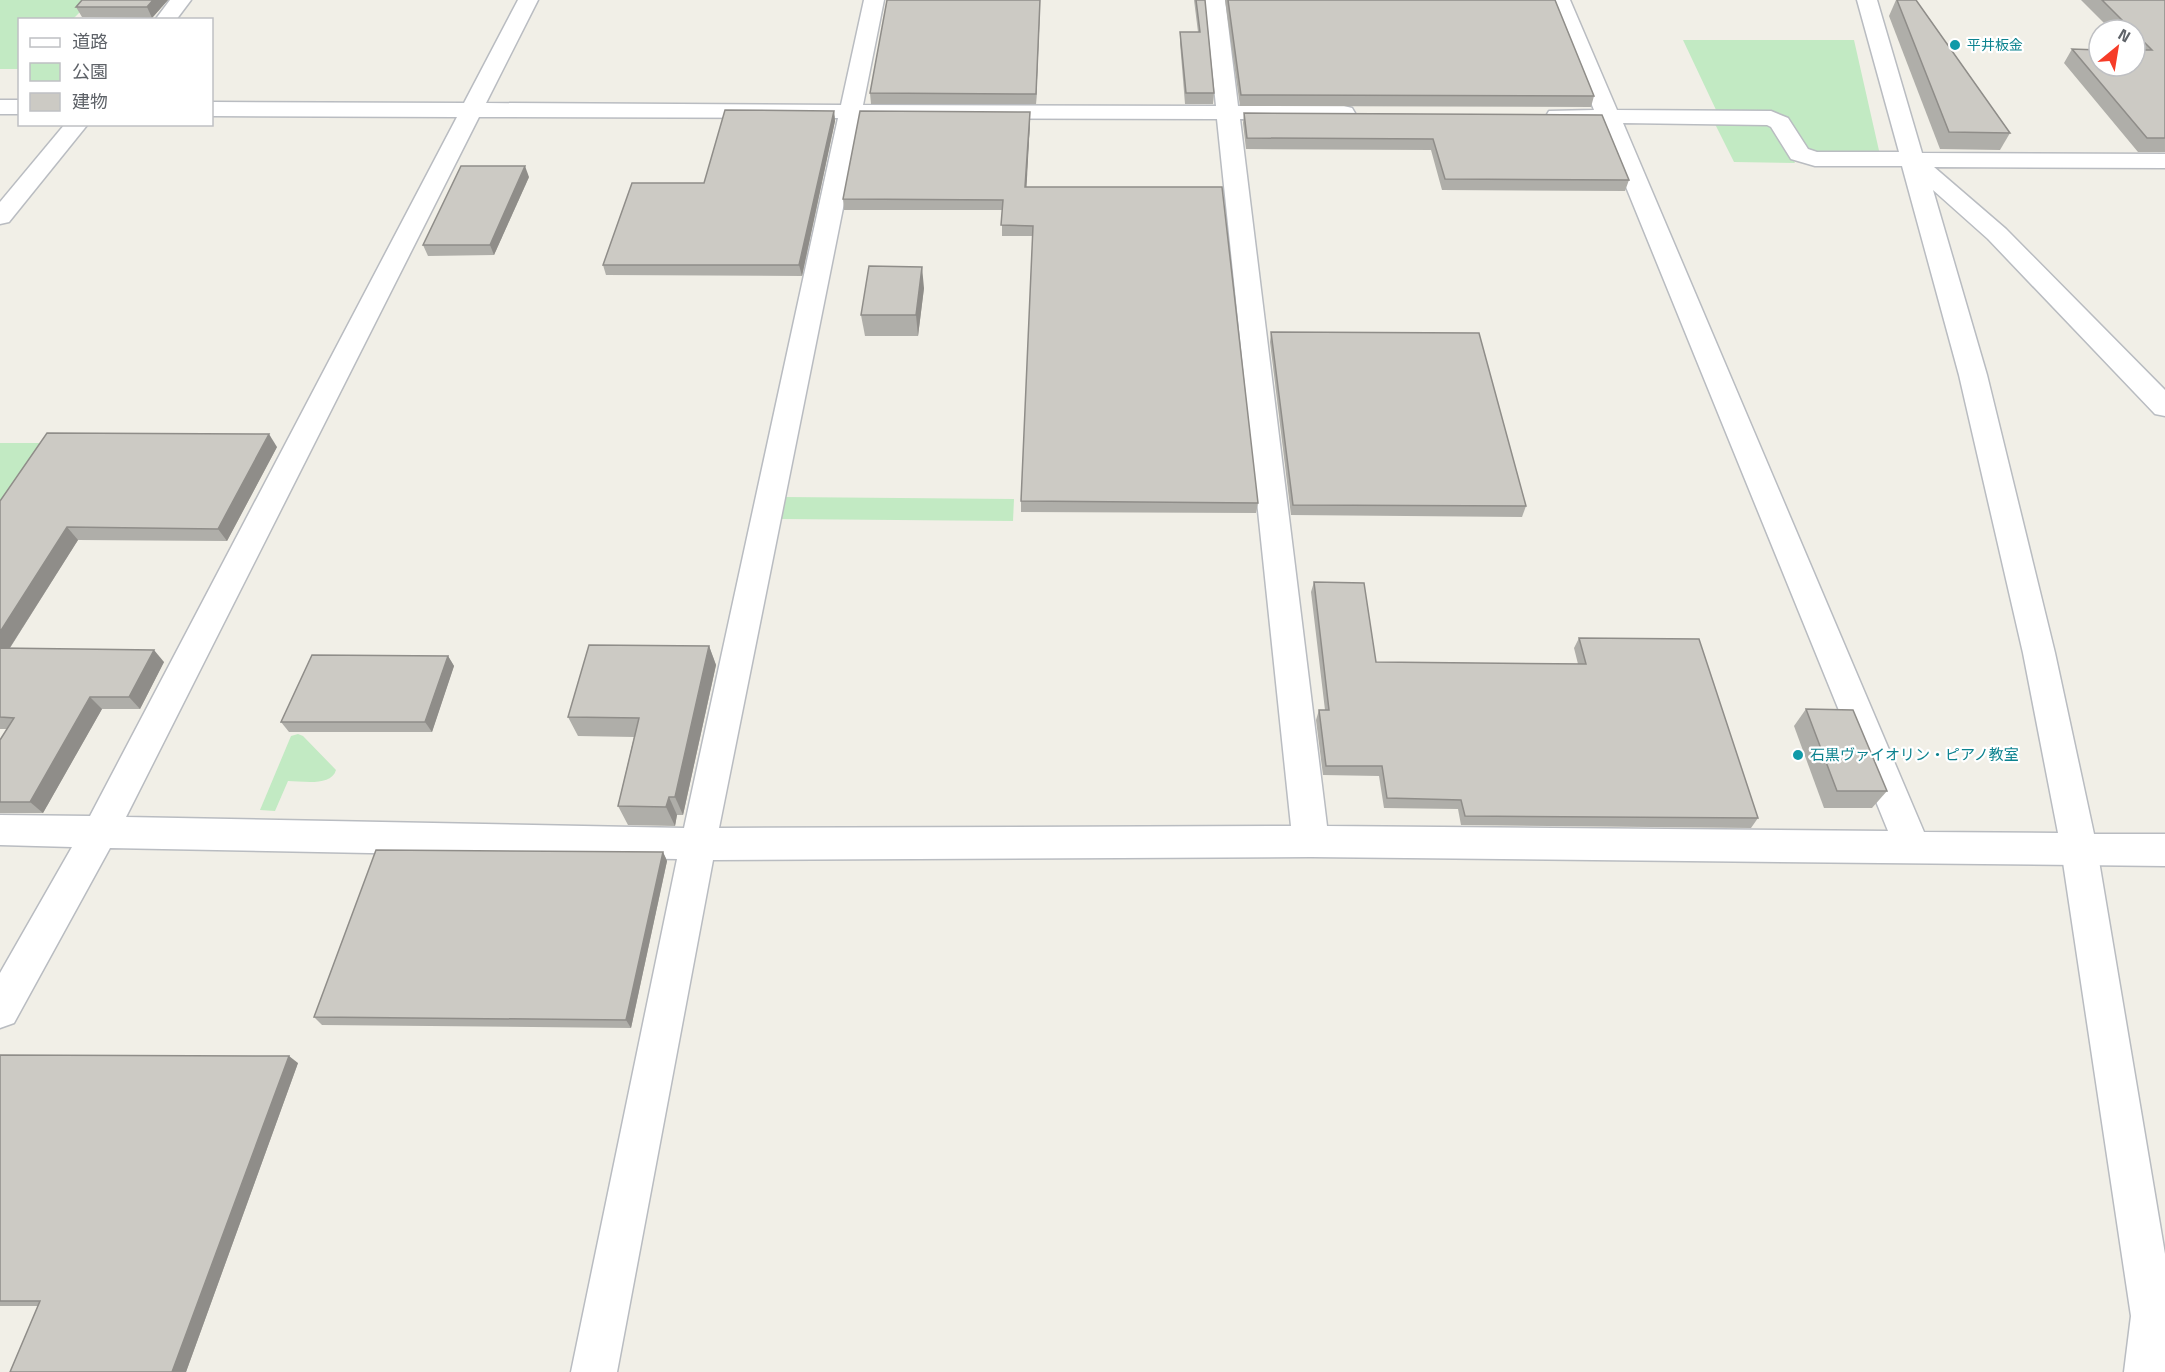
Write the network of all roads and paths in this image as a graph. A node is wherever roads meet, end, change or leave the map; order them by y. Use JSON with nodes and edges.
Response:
{"nodes":[{"id":1,"x":181,"y":0,"type":"edge"},
{"id":2,"x":528,"y":0,"type":"edge"},
{"id":3,"x":874,"y":0,"type":"edge"},
{"id":4,"x":1215,"y":0,"type":"edge"},
{"id":5,"x":1560,"y":0,"type":"edge"},
{"id":6,"x":1867,"y":0,"type":"edge"},
{"id":7,"x":167,"y":18,"type":"edge"},
{"id":8,"x":0,"y":107,"type":"edge"},
{"id":9,"x":18,"y":107,"type":"edge"},
{"id":10,"x":213,"y":109,"type":"edge"},
{"id":11,"x":850,"y":110,"type":"junction"},
{"id":12,"x":469,"y":111,"type":"junction"},
{"id":13,"x":1227,"y":112,"type":"junction"},
{"id":14,"x":1370,"y":114,"type":"edge"},
{"id":15,"x":1537,"y":116,"type":"edge"},
{"id":16,"x":1608,"y":116,"type":"junction"},
{"id":17,"x":75,"y":126,"type":"edge"},
{"id":18,"x":1912,"y":160,"type":"junction"},
{"id":19,"x":2165,"y":161,"type":"edge"},
{"id":20,"x":0,"y":217,"type":"edge"},
{"id":21,"x":2165,"y":407,"type":"edge"},
{"id":22,"x":0,"y":830,"type":"edge"},
{"id":23,"x":101,"y":830,"type":"junction"},
{"id":24,"x":1311,"y":841,"type":"junction"},
{"id":25,"x":698,"y":844,"type":"junction"},
{"id":26,"x":1913,"y":849,"type":"junction"},
{"id":27,"x":2079,"y":849,"type":"junction"},
{"id":28,"x":2165,"y":850,"type":"edge"},
{"id":29,"x":0,"y":1010,"type":"edge"},
{"id":30,"x":594,"y":1372,"type":"edge"},
{"id":31,"x":2147,"y":1372,"type":"edge"}],
"edges":[{"from":1,"to":7,"type":"street"},
{"from":2,"to":12,"type":"street"},
{"from":3,"to":11,"type":"street"},
{"from":4,"to":13,"type":"street"},
{"from":5,"to":16,"type":"street"},
{"from":6,"to":18,"type":"street"},
{"from":8,"to":9,"type":"street"},
{"from":10,"to":12,"type":"street"},
{"from":11,"to":12,"type":"street"},
{"from":11,"to":13,"type":"street"},
{"from":11,"to":25,"type":"street"},
{"from":12,"to":23,"type":"street"},
{"from":13,"to":14,"type":"street"},
{"from":13,"to":24,"type":"street"},
{"from":15,"to":16,"type":"street"},
{"from":16,"to":18,"type":"street"},
{"from":16,"to":26,"type":"street"},
{"from":17,"to":20,"type":"street"},
{"from":18,"to":19,"type":"street"},
{"from":18,"to":21,"type":"street"},
{"from":18,"to":27,"type":"street"},
{"from":22,"to":23,"type":"street"},
{"from":23,"to":25,"type":"street"},
{"from":23,"to":29,"type":"street"},
{"from":24,"to":25,"type":"street"},
{"from":24,"to":26,"type":"street"},
{"from":25,"to":30,"type":"street"},
{"from":26,"to":27,"type":"street"},
{"from":27,"to":28,"type":"street"},
{"from":27,"to":31,"type":"street"}]}
